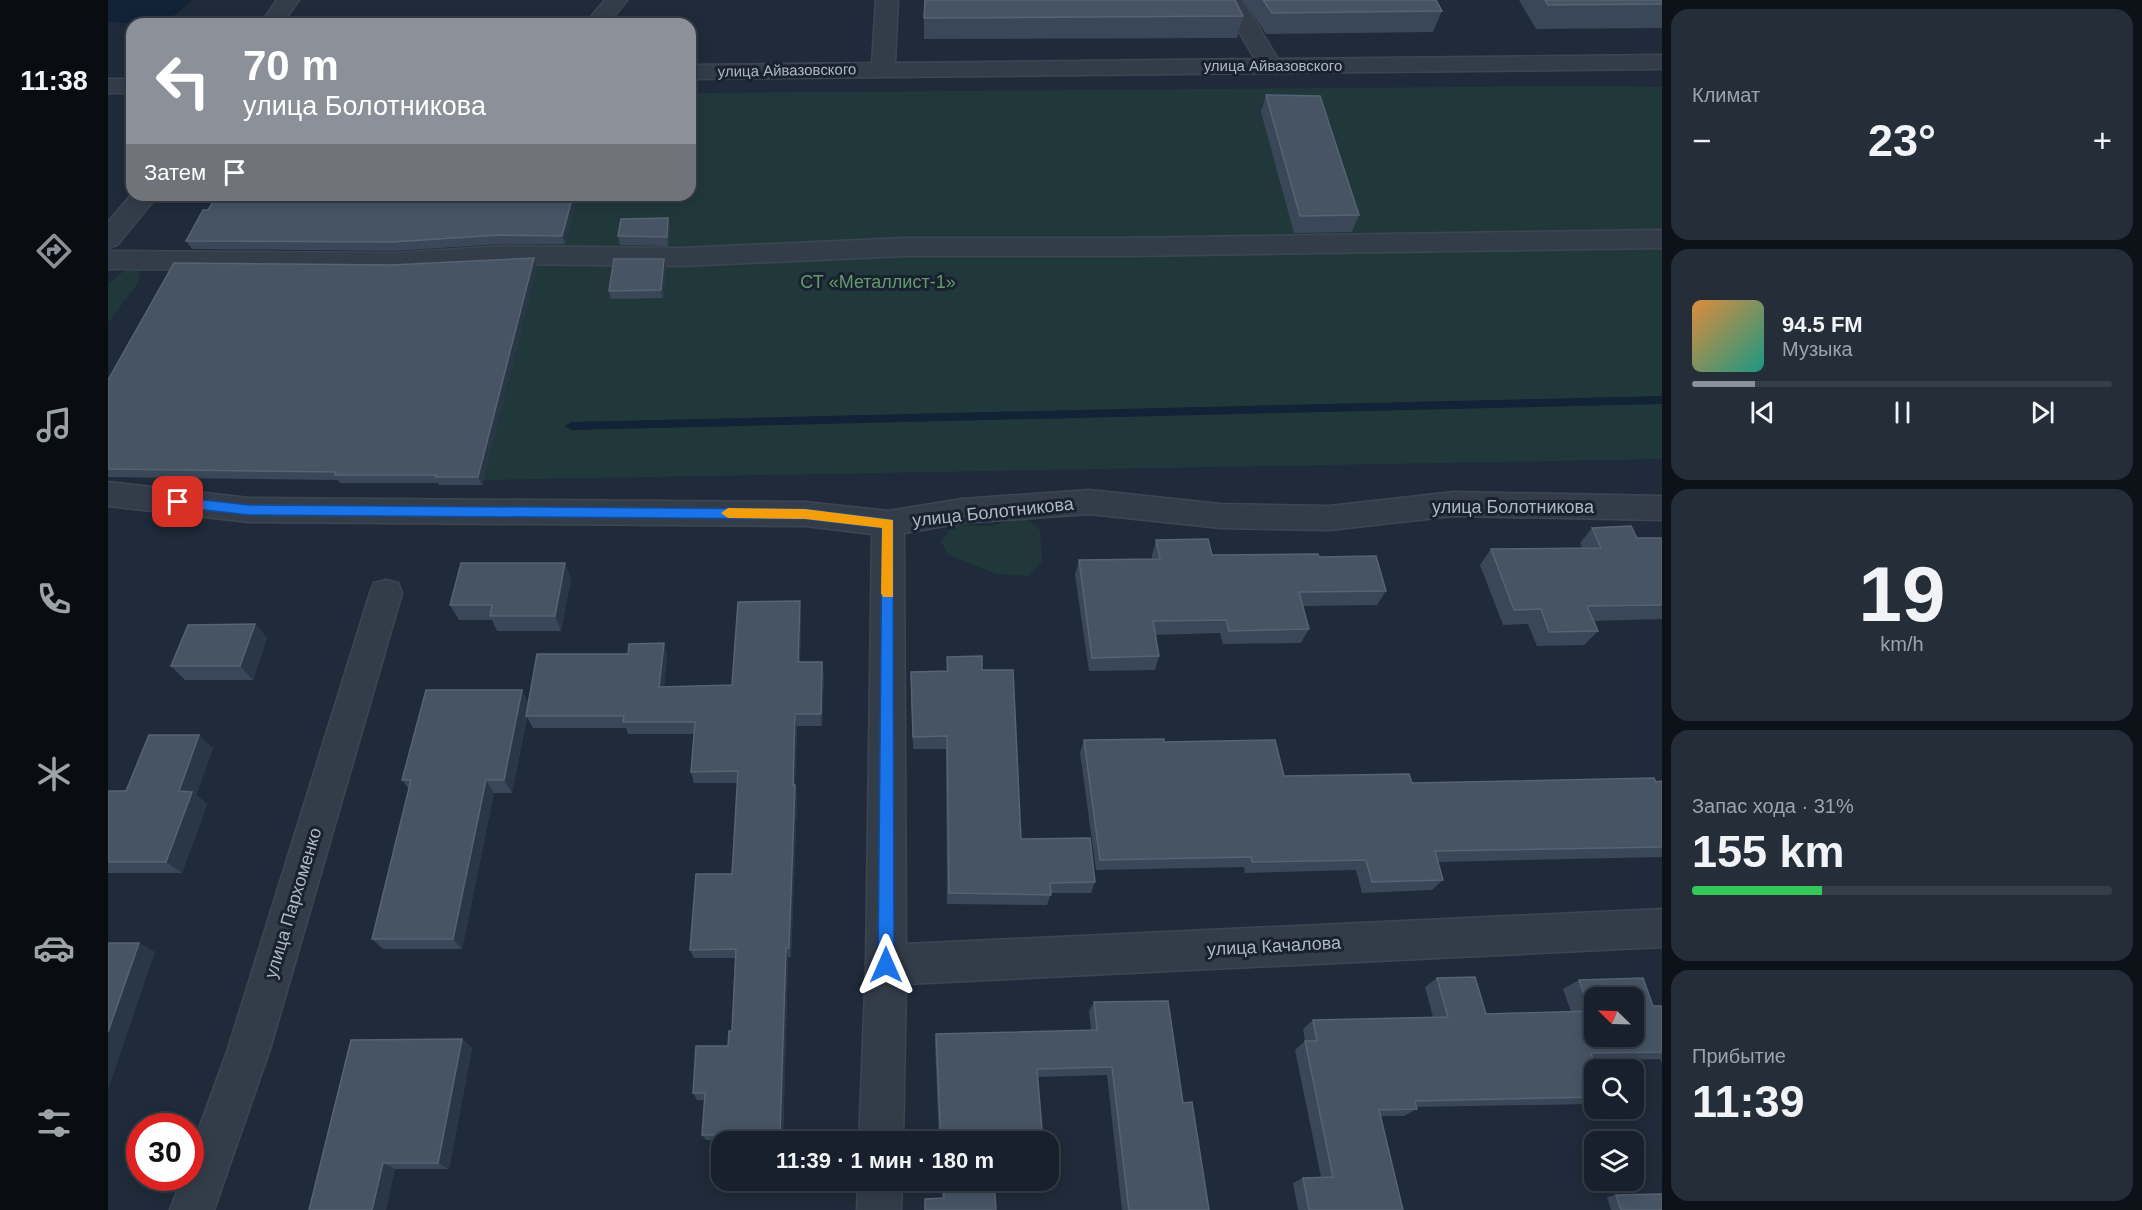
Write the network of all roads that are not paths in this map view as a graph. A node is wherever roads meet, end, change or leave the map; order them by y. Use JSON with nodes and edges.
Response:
{"nodes":[{"id":1,"x":288,"y":0,"type":"edge"},
{"id":2,"x":616,"y":0,"type":"edge"},
{"id":3,"x":887,"y":0,"type":"edge"},
{"id":4,"x":1225,"y":4,"type":"edge"},
{"id":5,"x":275,"y":18,"type":"edge"},
{"id":6,"x":601,"y":18,"type":"edge"},
{"id":7,"x":1662,"y":62,"type":"edge"},
{"id":8,"x":1269,"y":65,"type":"junction"},
{"id":9,"x":883,"y":68,"type":"junction"},
{"id":10,"x":696,"y":72,"type":"edge"},
{"id":11,"x":108,"y":86,"type":"edge"},
{"id":12,"x":126,"y":86,"type":"edge"},
{"id":13,"x":140,"y":201,"type":"edge"},
{"id":14,"x":108,"y":239,"type":"edge"},
{"id":15,"x":1662,"y":239,"type":"edge"},
{"id":16,"x":108,"y":260,"type":"edge"},
{"id":17,"x":108,"y":494,"type":"edge"},
{"id":18,"x":1662,"y":508,"type":"edge"},
{"id":19,"x":888,"y":523,"type":"junction"},
{"id":20,"x":386,"y":593,"type":"dead end"},
{"id":21,"x":1662,"y":928,"type":"edge"},
{"id":22,"x":886,"y":965,"type":"junction"},
{"id":23,"x":881,"y":1131,"type":"edge"},
{"id":24,"x":880,"y":1191,"type":"edge"},
{"id":25,"x":192,"y":1210,"type":"edge"},
{"id":26,"x":879,"y":1210,"type":"edge"}],
"edges":[{"from":1,"to":5,"type":"street"},
{"from":2,"to":6,"type":"street"},
{"from":3,"to":9,"type":"street","name":"улица Айвазовского"},
{"from":4,"to":8,"type":"street"},
{"from":7,"to":8,"type":"street","name":"улица Айвазовского"},
{"from":8,"to":9,"type":"street","name":"улица Айвазовского"},
{"from":9,"to":10,"type":"street","name":"улица Айвазовского"},
{"from":11,"to":12,"type":"street"},
{"from":13,"to":14,"type":"street"},
{"from":15,"to":16,"type":"street"},
{"from":17,"to":19,"type":"street","name":"улица Болотникова"},
{"from":18,"to":19,"type":"street","name":"улица Болотникова"},
{"from":19,"to":22,"type":"street"},
{"from":20,"to":25,"type":"street","name":"улица Пархоменко"},
{"from":21,"to":22,"type":"street","name":"улица Качалова"},
{"from":22,"to":23,"type":"street"},
{"from":24,"to":26,"type":"street"}]}
